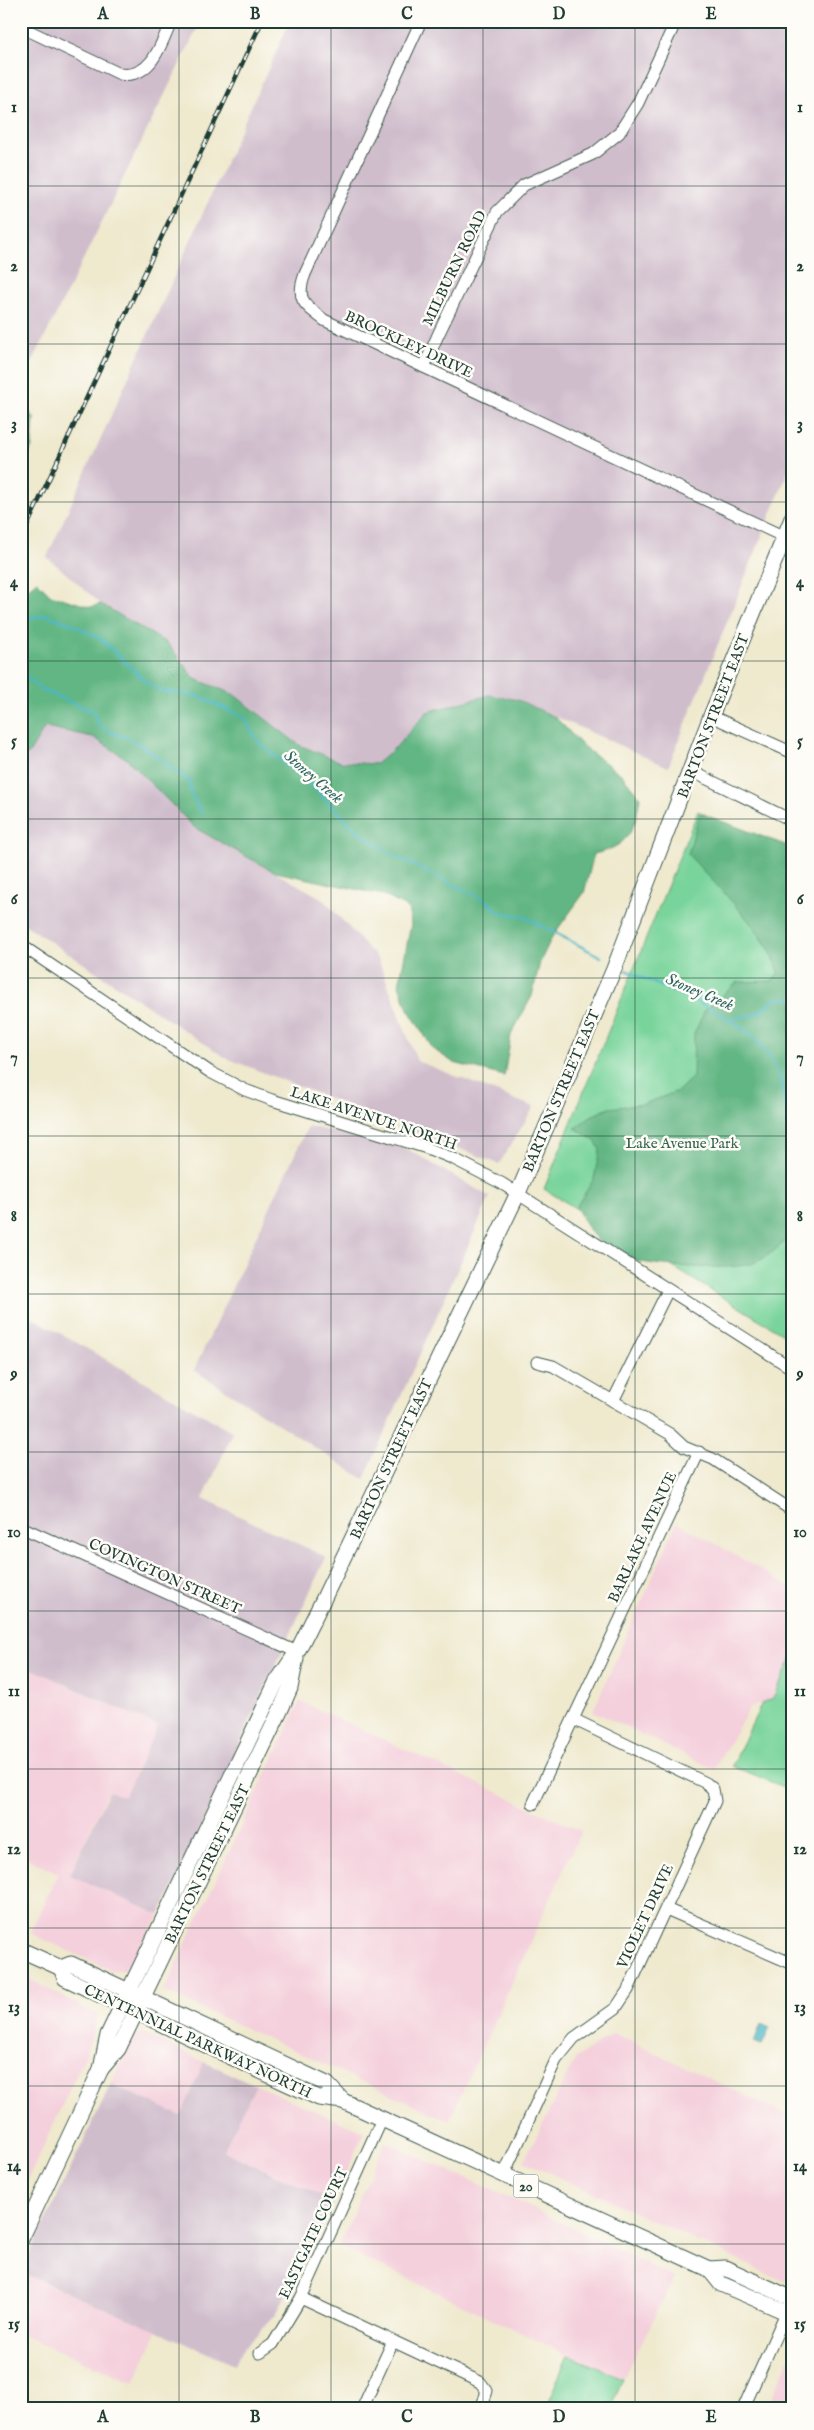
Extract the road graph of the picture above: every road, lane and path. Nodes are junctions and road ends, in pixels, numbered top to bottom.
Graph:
1 (171, 21) edge
2 (421, 21) edge
3 (676, 21) edge
4 (21, 27) edge
5 (424, 367) junction
6 (793, 516) edge
7 (788, 539) edge
8 (711, 716) junction
9 (793, 753) edge
10 (691, 771) junction
11 (793, 821) edge
12 (21, 945) edge
13 (518, 1193) junction
14 (668, 1290) junction
15 (537, 1362) dead end
16 (793, 1369) edge
17 (613, 1401) junction
18 (699, 1452) junction
19 (793, 1510) edge
20 (21, 1527) edge
21 (297, 1652) junction
22 (573, 1719) junction
23 (533, 1804) dead end
24 (182, 1879) junction
25 (196, 1886) junction
26 (666, 1909) junction
27 (21, 1950) edge
28 (793, 1964) edge
29 (61, 1968) junction
30 (129, 1991) junction
31 (143, 1998) junction
32 (122, 2005) junction
33 (136, 2012) junction
34 (101, 2069) junction
35 (343, 2101) junction
36 (382, 2119) junction
37 (503, 2176) junction
38 (21, 2239) edge
39 (301, 2298) junction
40 (791, 2304) edge
41 (393, 2341) junction
42 (260, 2353) dead end
43 (362, 2409) edge
44 (481, 2409) edge
45 (743, 2409) edge

1 - 4 street
2 - 5 street, BROCKLEY DRIVE
3 - 5 street, MILBURN ROAD
5 - 7 street, BROCKLEY DRIVE
6 - 7 main road, BARTON STREET EAST
7 - 8 main road, BARTON STREET EAST
8 - 9 street
8 - 10 main road, BARTON STREET EAST
10 - 11 street
10 - 13 main road, BARTON STREET EAST
12 - 13 street, LAKE AVENUE NORTH
13 - 14 street, LAKE AVENUE NORTH
13 - 21 main road, BARTON STREET EAST
14 - 16 street, LAKE AVENUE NORTH
14 - 17 street
15 - 17 street
17 - 18 street
18 - 19 street
18 - 22 street, BARLAKE AVENUE
20 - 21 street, COVINGTON STREET
21 - 24 main road, BARTON STREET EAST
21 - 25 main road, BARTON STREET EAST
22 - 23 street, BARLAKE AVENUE
22 - 26 street, VIOLET DRIVE
24 - 25 main road
24 - 30 main road, BARTON STREET EAST
25 - 31 main road, BARTON STREET EAST
26 - 28 street
26 - 37 street, VIOLET DRIVE
27 - 29 main road, CENTENNIAL PARKWAY NORTH / 20
29 - 30 main road, CENTENNIAL PARKWAY NORTH / 20
29 - 32 main road, CENTENNIAL PARKWAY NORTH / 20
30 - 31 main road, CENTENNIAL PARKWAY NORTH / 20
30 - 32 main road, BARTON STREET EAST
31 - 33 main road, BARTON STREET EAST
31 - 35 main road, CENTENNIAL PARKWAY NORTH / 20
32 - 33 main road, CENTENNIAL PARKWAY NORTH / 20
32 - 34 main road, BARTON STREET EAST
33 - 34 main road, BARTON STREET EAST
33 - 35 main road, CENTENNIAL PARKWAY NORTH / 20
34 - 38 main road, BARTON STREET EAST
35 - 36 main road, CENTENNIAL PARKWAY NORTH / 20
36 - 37 main road, CENTENNIAL PARKWAY NORTH / 20
36 - 39 street, EASTGATE COURT
37 - 40 main road, CENTENNIAL PARKWAY NORTH / 20
39 - 41 street
39 - 42 street, EASTGATE COURT
40 - 45 street
41 - 43 street
41 - 44 street

